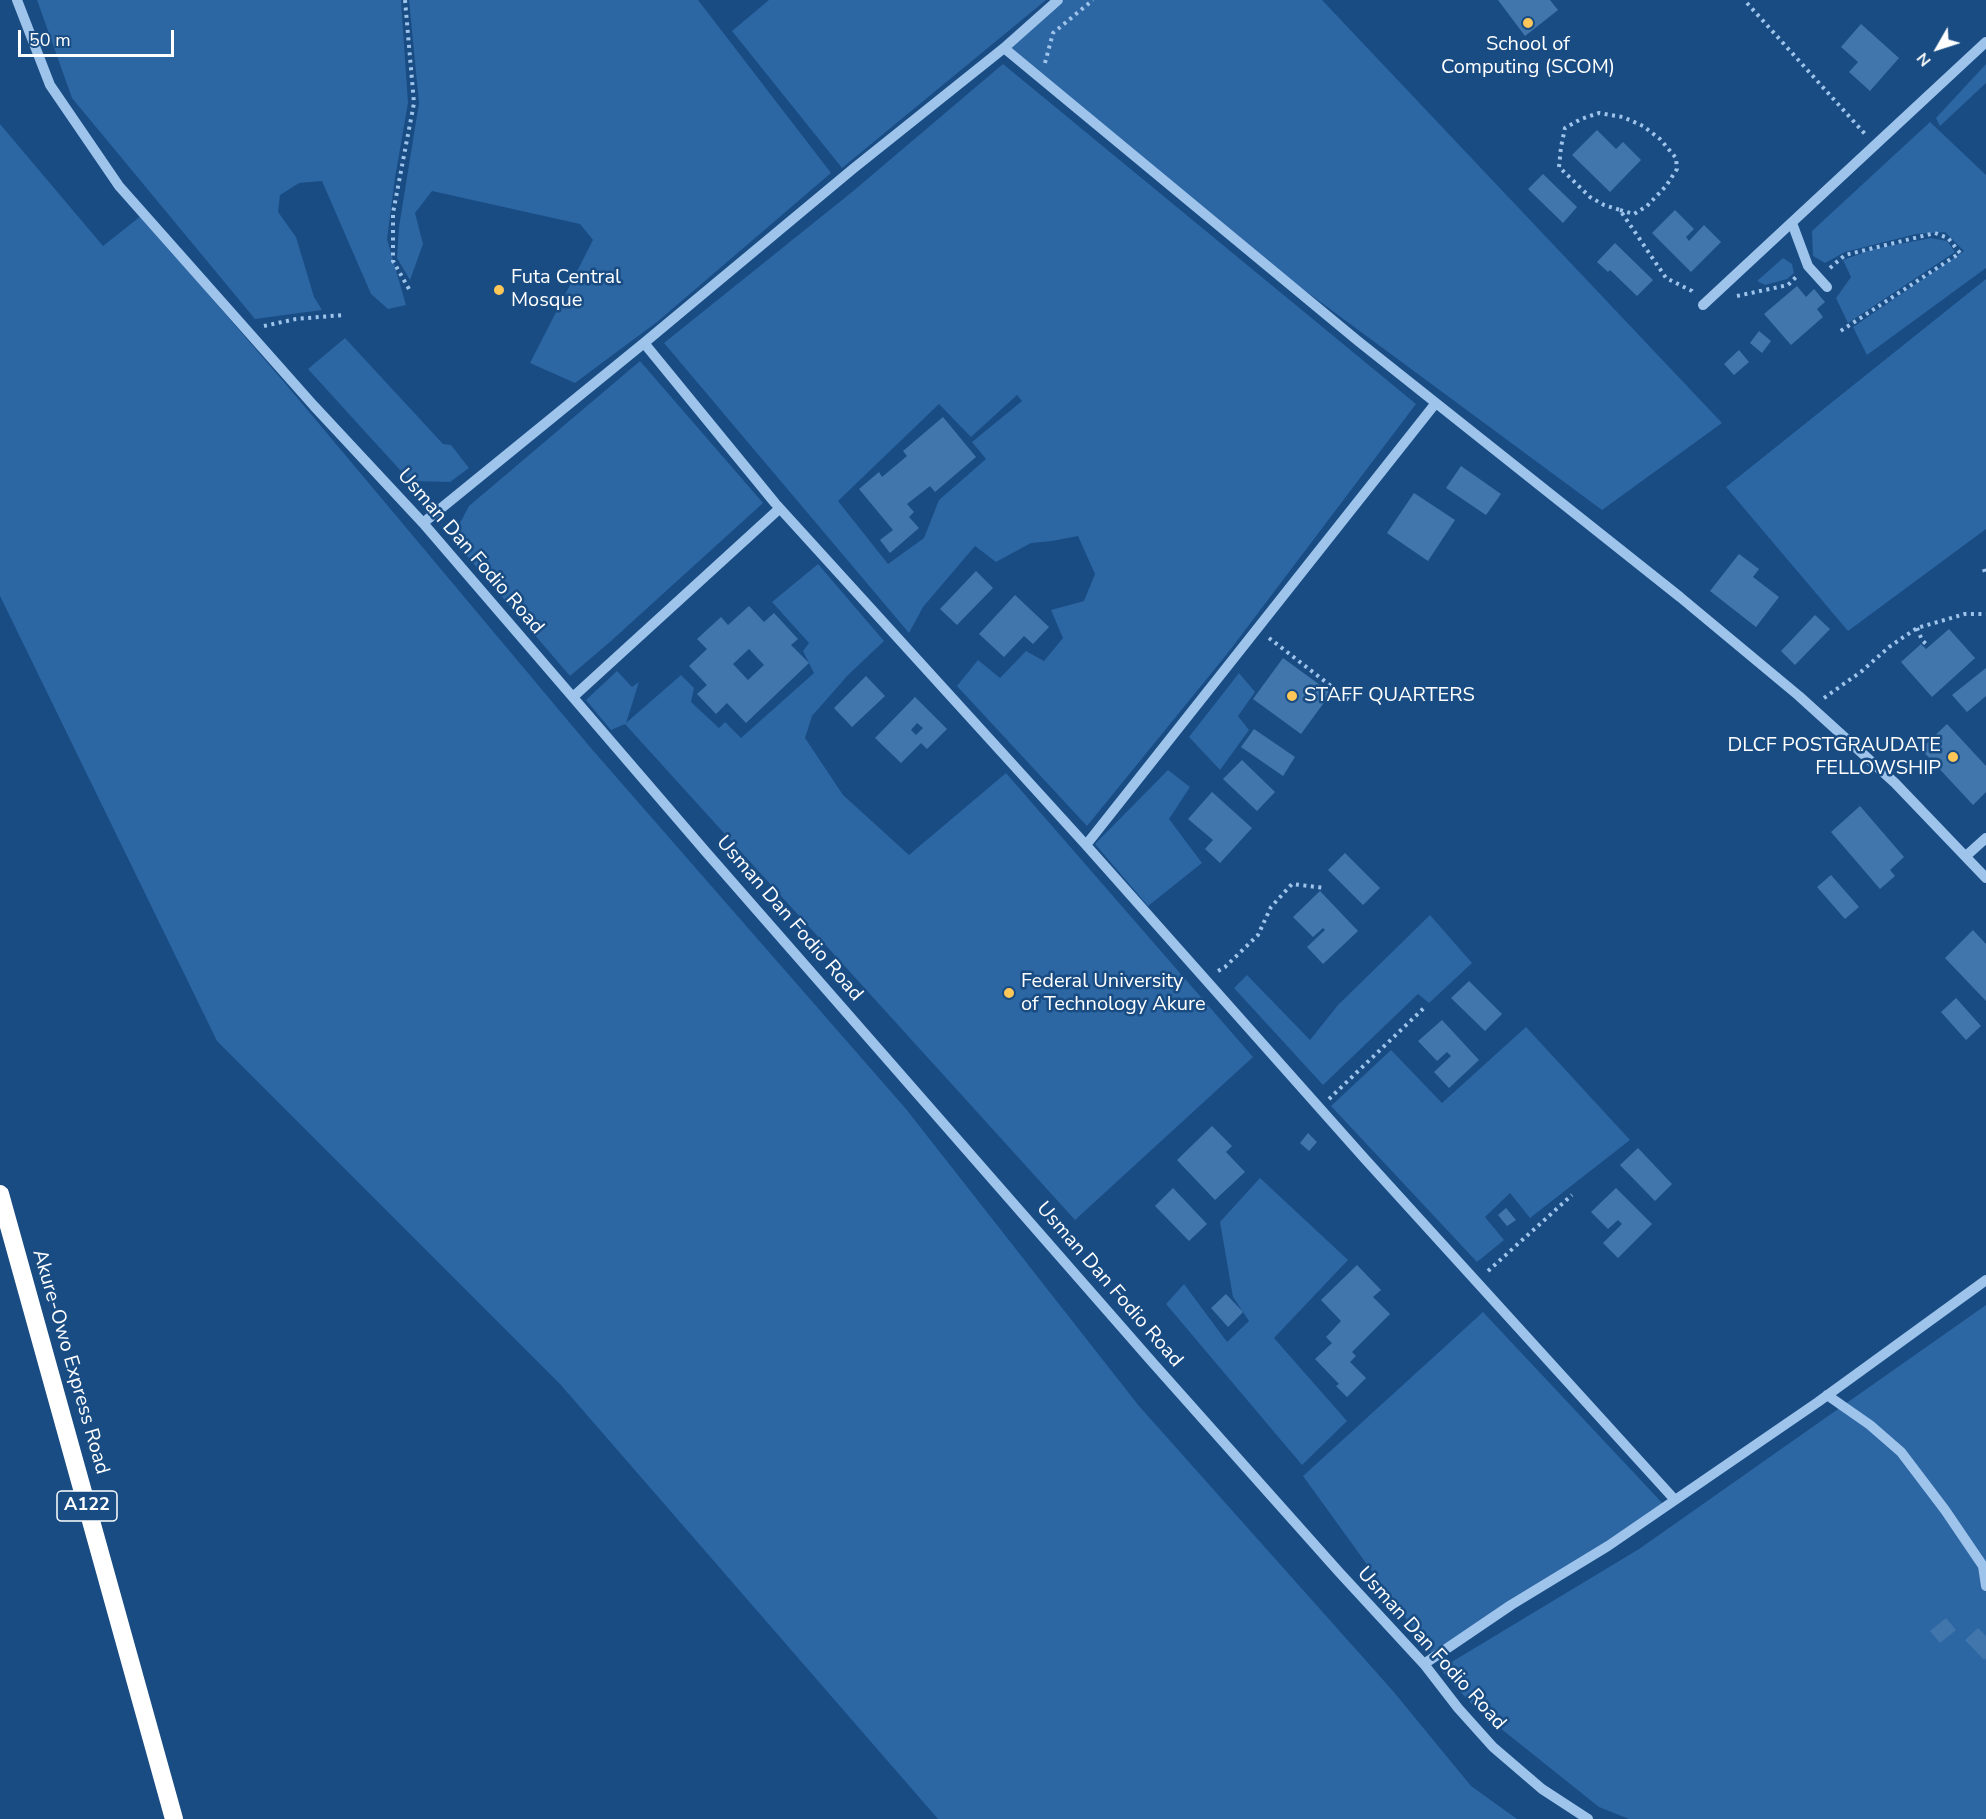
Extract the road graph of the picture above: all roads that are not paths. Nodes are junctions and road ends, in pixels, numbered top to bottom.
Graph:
1 (17, 0) edge
2 (1056, 1) edge
3 (1986, 42) edge
4 (1004, 48) junction
5 (1792, 223) junction
6 (1827, 287) dead end
7 (1703, 306) road end
8 (644, 343) junction
9 (1435, 404) junction
10 (779, 509) junction
11 (423, 523) junction
12 (573, 697) junction
13 (1986, 838) edge
14 (1086, 845) junction
15 (1966, 856) junction
16 (1986, 878) edge
17 (0, 1194) edge
18 (1986, 1280) edge
19 (1827, 1395) junction
20 (1675, 1500) junction
21 (1986, 1586) edge
22 (1424, 1664) junction
23 (174, 1819) edge
24 (1588, 1819) edge

1 - 11 street, Usman Dan Fodio Road
2 - 4 street
3 - 5 street
4 - 8 street
4 - 9 street
5 - 6 street
5 - 7 street
8 - 10 street
8 - 11 street
9 - 14 street
9 - 15 street
10 - 12 street
10 - 14 street
11 - 12 street, Usman Dan Fodio Road
12 - 22 street, Usman Dan Fodio Road
13 - 15 street
14 - 20 street
15 - 16 street
17 - 23 highway, Akure-Owo Express Road / A122
18 - 19 street
19 - 20 street
19 - 21 street
20 - 22 street
22 - 24 street, Usman Dan Fodio Road

